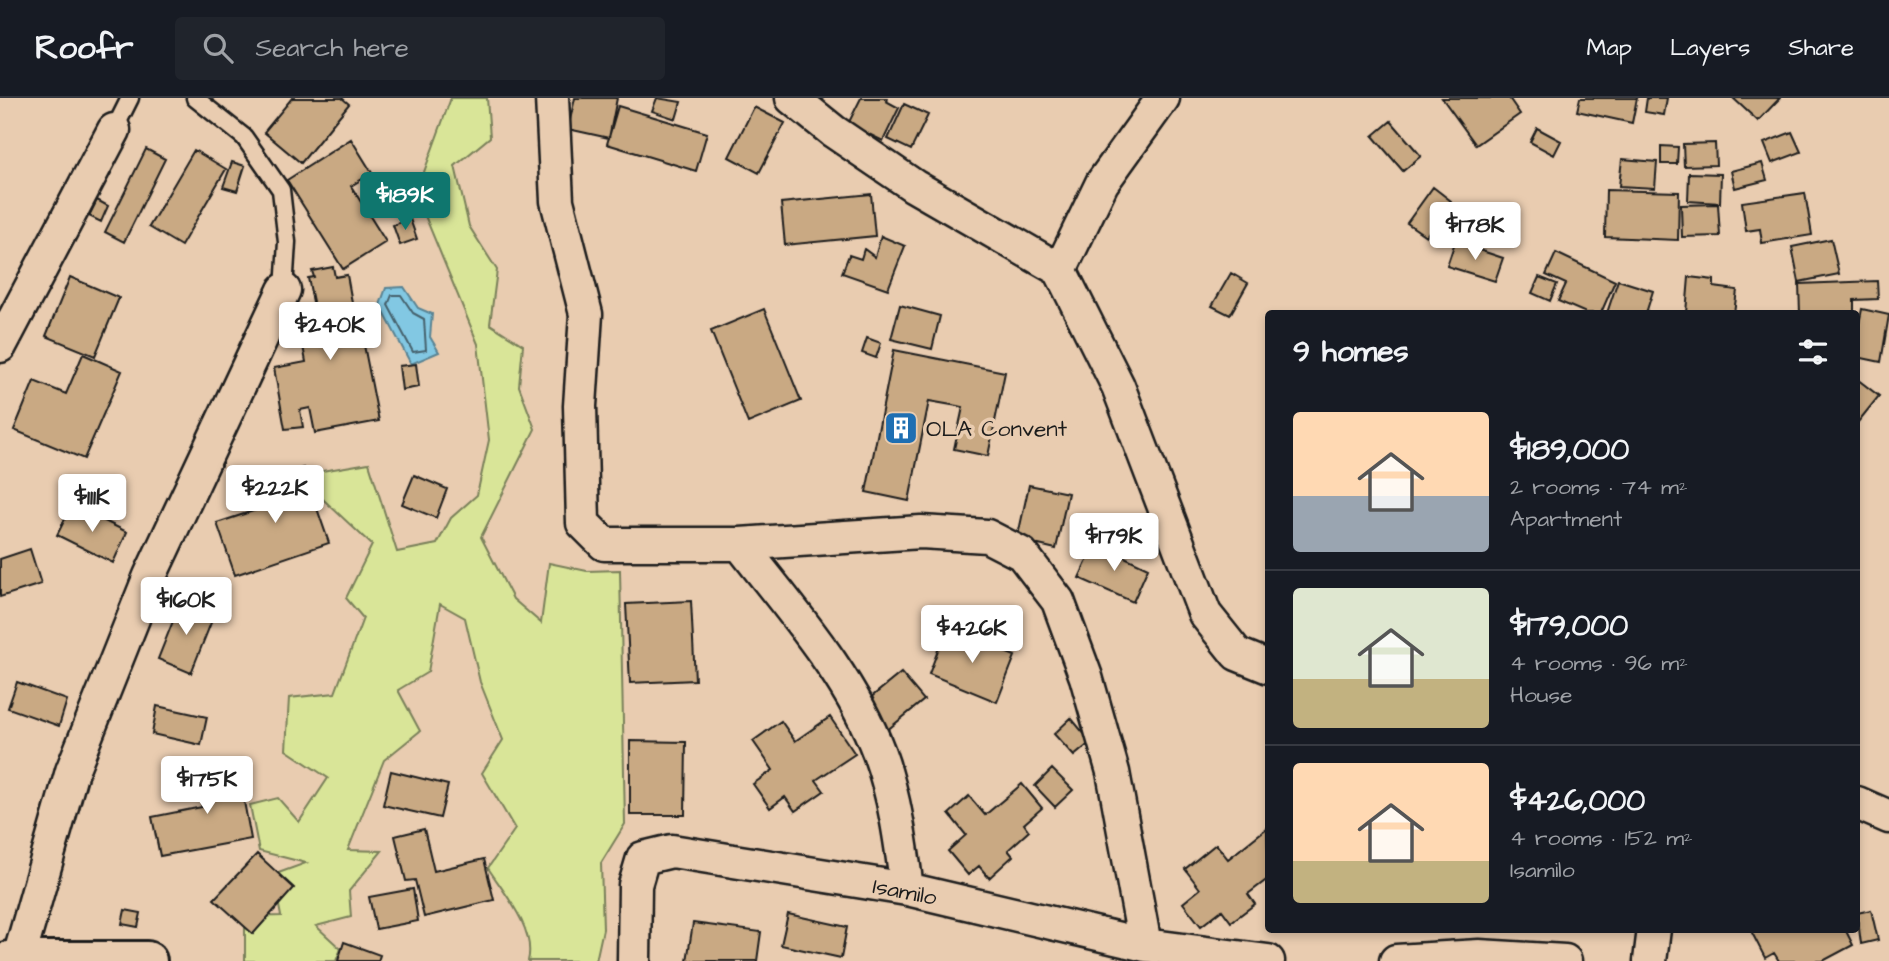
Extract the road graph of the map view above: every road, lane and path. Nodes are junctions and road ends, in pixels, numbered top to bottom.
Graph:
1 (130, 98) edge
2 (194, 98) edge
3 (552, 98) edge
4 (792, 98) edge
5 (1163, 98) edge
6 (114, 130) joint
7 (1060, 270) junction
8 (284, 290) joint
9 (0, 346) edge
10 (740, 544) junction
11 (1265, 665) edge
12 (1860, 804) edge
13 (1889, 817) edge
14 (907, 889) junction
15 (1654, 933) edge
16 (1145, 945) junction
17 (9, 961) edge
18 (18, 961) edge
19 (147, 961) edge
20 (634, 961) edge
21 (1268, 961) edge
22 (1396, 961) edge
23 (1565, 961) edge
24 (1650, 961) edge

1 - 6 lane
2 - 8 lane
3 - 10 street
4 - 7 street
5 - 7 street
6 - 9 street
7 - 11 street
8 - 18 street
10 - 14 street
10 - 16 street
12 - 13 street
14 - 16 street, Isamilo
14 - 20 street, Isamilo
15 - 24 street
16 - 21 street, Isamilo
17 - 18 main road
18 - 19 main road
22 - 23 street

